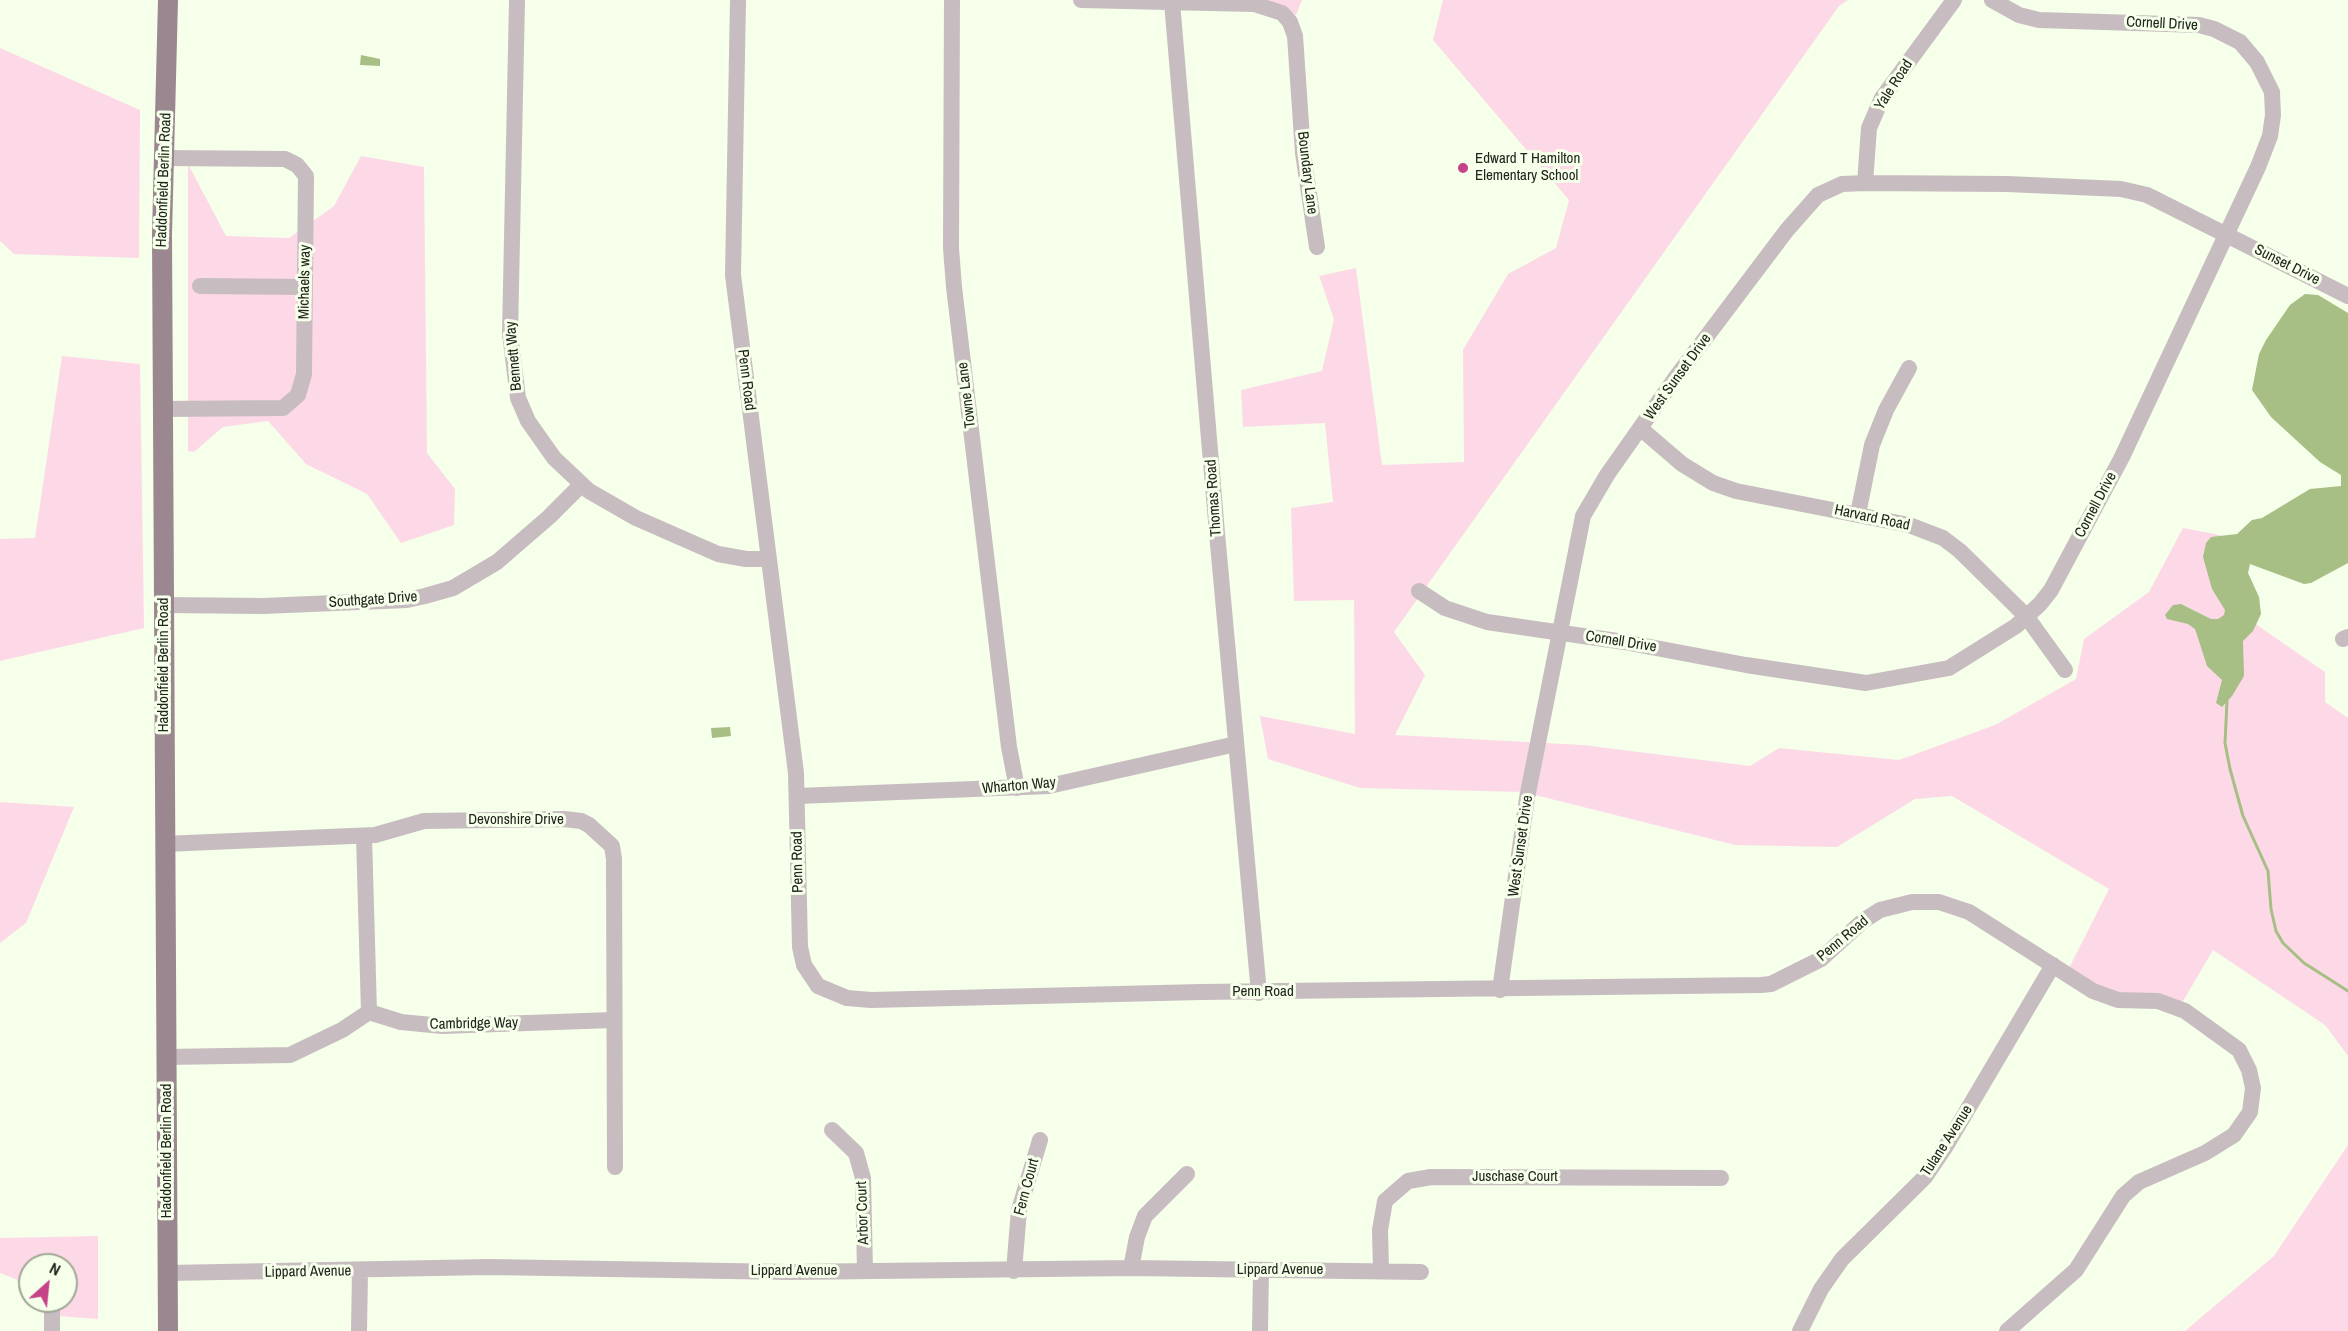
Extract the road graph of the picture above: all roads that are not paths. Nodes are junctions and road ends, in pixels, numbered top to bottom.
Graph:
1 (168, 0) edge
2 (517, 0) edge
3 (738, 0) edge
4 (952, 0) edge
5 (1081, 0) edge
6 (1954, 0) edge
7 (1992, 0) edge
8 (1172, 2) junction
9 (164, 158) junction
10 (1865, 183) junction
11 (2225, 234) junction
12 (1317, 247) dead end
13 (200, 286) dead end
14 (305, 287) junction
15 (2348, 296) edge
16 (1909, 368) dead end
17 (162, 409) junction
18 (1640, 428) junction
19 (581, 485) junction
20 (1858, 514) junction
21 (768, 559) junction
22 (1419, 591) dead end
23 (164, 605) junction
24 (2026, 616) junction
25 (1559, 632) junction
26 (2065, 670) dead end
27 (1236, 744) junction
28 (1017, 788) junction
29 (798, 796) junction
30 (364, 836) junction
31 (164, 844) junction
32 (2053, 965) junction
33 (1500, 990) junction
34 (1259, 993) junction
35 (369, 1012) junction
36 (613, 1020) junction
37 (167, 1057) junction
38 (832, 1130) dead end
39 (1040, 1140) dead end
40 (615, 1167) dead end
41 (1186, 1174) dead end
42 (1721, 1178) dead end
43 (1131, 1268) junction
44 (1261, 1270) junction
45 (1381, 1270) junction
46 (360, 1271) junction
47 (864, 1271) junction
48 (1014, 1271) junction
49 (1421, 1272) dead end
50 (168, 1273) junction
51 (52, 1313) edge
52 (52, 1331) edge
53 (168, 1331) edge
54 (359, 1331) edge
55 (1260, 1331) edge
56 (1800, 1331) edge
57 (2007, 1331) edge

1 - 9 main road, Haddonfield Berlin Road
2 - 19 street, Bennett Way
3 - 21 street, Penn Road
4 - 28 street, Towne Lane
5 - 8 street, Boundary Lane
6 - 10 street, Yale Road
7 - 11 street, Cornell Drive
8 - 12 street, Boundary Lane
8 - 27 street, Thomas Road
9 - 14 street, Michaels way
9 - 17 main road, Haddonfield Berlin Road
10 - 11 street, West Sunset Drive
10 - 18 street, West Sunset Drive
11 - 15 street, Sunset Drive
11 - 24 street, Cornell Drive
13 - 14 street
14 - 17 street, Michaels way
16 - 20 street
17 - 23 main road, Haddonfield Berlin Road
18 - 20 street, Harvard Road
18 - 25 street, West Sunset Drive
19 - 21 street, Bennett Way
19 - 23 street, Southgate Drive
20 - 24 street, Harvard Road
21 - 29 street, Penn Road
22 - 25 street, Cornell Drive
23 - 31 main road, Haddonfield Berlin Road
24 - 25 street, Cornell Drive
24 - 26 street, Harvard Road
25 - 33 street, West Sunset Drive
27 - 28 street, Wharton Way
27 - 34 street, Thomas Road
28 - 29 street, Wharton Way
29 - 34 street, Penn Road
30 - 31 street, Devonshire Drive
30 - 35 street
30 - 36 street, Devonshire Drive
31 - 37 main road, Haddonfield Berlin Road
32 - 33 street, Penn Road
32 - 56 street, Tulane Avenue
32 - 57 street, Penn Road
33 - 34 street, Penn Road
35 - 36 street, Cambridge Way
35 - 37 street
36 - 40 street, Devonshire Drive
37 - 50 main road, Haddonfield Berlin Road
38 - 47 street, Arbor Court
39 - 48 street, Fern Court
41 - 43 street
42 - 45 street, Juschase Court
43 - 44 street, Lippard Avenue
43 - 48 street, Lippard Avenue
44 - 45 street, Lippard Avenue
44 - 55 street
45 - 49 street, Lippard Avenue
46 - 47 street, Lippard Avenue
46 - 50 street, Lippard Avenue
46 - 54 street
47 - 48 street, Lippard Avenue
50 - 53 main road, Haddonfield Berlin Road
51 - 52 street

